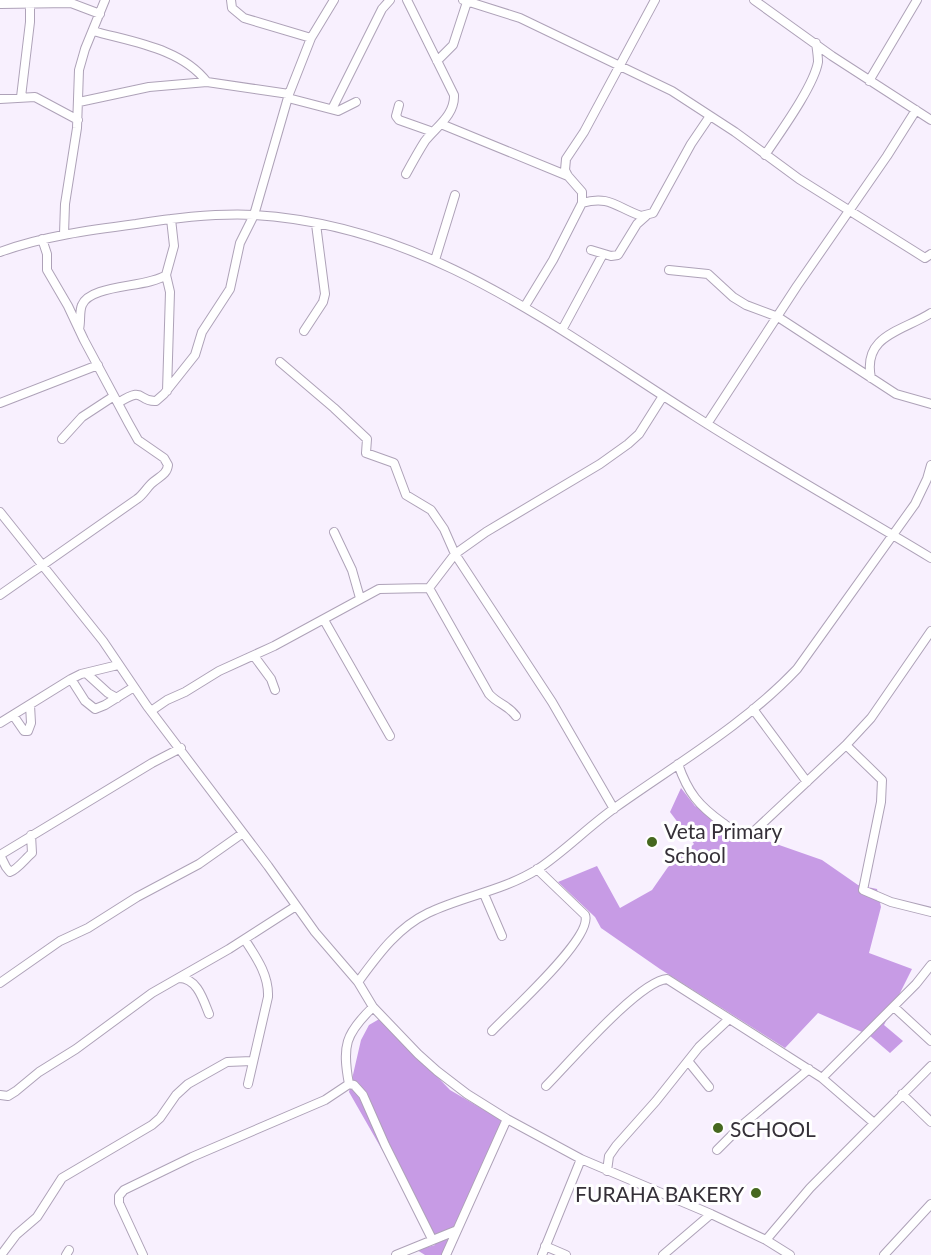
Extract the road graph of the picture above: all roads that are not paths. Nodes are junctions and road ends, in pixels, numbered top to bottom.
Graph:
1 (105, 0) edge
2 (231, 0) edge
3 (334, 0) edge
4 (390, 0) edge
5 (407, 0) edge
6 (655, 0) edge
7 (754, 0) edge
8 (917, 0) edge
9 (465, 1) edge
10 (65, 2) edge
11 (0, 4) edge
12 (30, 4) junction
13 (100, 14) junction
14 (93, 31) junction
15 (311, 38) junction
16 (816, 44) junction
17 (832, 56) junction
18 (437, 61) junction
19 (618, 66) junction
20 (817, 66) junction
21 (869, 81) junction
22 (207, 82) junction
23 (288, 96) junction
24 (21, 97) junction
25 (0, 99) edge
26 (79, 102) junction
27 (356, 102) dead end
28 (399, 105) dead end
29 (332, 109) junction
30 (916, 110) junction
31 (710, 116) junction
32 (78, 120) junction
33 (931, 120) edge
34 (441, 124) junction
35 (433, 132) junction
36 (765, 155) junction
37 (406, 174) dead end
38 (568, 176) junction
39 (454, 195) dead end
40 (582, 203) junction
41 (848, 210) junction
42 (254, 215) junction
43 (646, 216) junction
44 (171, 219) junction
45 (316, 224) junction
46 (64, 234) junction
47 (42, 239) junction
48 (591, 250) dead end
49 (0, 252) edge
50 (603, 254) junction
51 (931, 254) edge
52 (435, 260) junction
53 (669, 270) dead end
54 (166, 275) junction
55 (525, 306) junction
56 (931, 313) edge
57 (778, 317) junction
58 (79, 330) junction
59 (562, 330) junction
60 (304, 331) dead end
61 (280, 362) dead end
62 (98, 365) junction
63 (871, 378) junction
64 (167, 391) junction
65 (114, 396) junction
66 (663, 396) junction
67 (0, 403) edge
68 (118, 404) junction
69 (931, 404) edge
70 (706, 424) junction
71 (62, 439) dead end
72 (931, 465) edge
73 (0, 512) edge
74 (334, 532) dead end
75 (892, 534) junction
76 (455, 554) junction
77 (931, 558) edge
78 (43, 566) junction
79 (429, 588) junction
80 (0, 595) edge
81 (360, 598) junction
82 (324, 620) junction
83 (931, 631) edge
84 (254, 656) junction
85 (118, 665) junction
86 (86, 674) junction
87 (70, 679) junction
88 (134, 687) junction
89 (275, 690) dead end
90 (117, 698) junction
91 (30, 705) junction
92 (753, 709) junction
93 (151, 711) junction
94 (13, 716) junction
95 (516, 716) dead end
96 (0, 723) edge
97 (390, 736) dead end
98 (846, 746) junction
99 (181, 748) junction
100 (678, 764) junction
101 (807, 783) junction
102 (614, 809) junction
103 (243, 833) junction
104 (31, 835) junction
105 (0, 855) edge
106 (537, 869) junction
107 (484, 894) junction
108 (296, 906) junction
109 (931, 912) edge
110 (501, 936) dead end
111 (244, 940) junction
112 (931, 965) edge
113 (196, 968) junction
114 (179, 978) junction
115 (358, 982) junction
116 (0, 983) edge
117 (196, 985) junction
118 (373, 1007) junction
119 (894, 1007) junction
120 (209, 1014) dead end
121 (729, 1019) junction
122 (492, 1031) dead end
123 (931, 1041) edge
124 (252, 1061) junction
125 (688, 1061) junction
126 (931, 1066) edge
127 (809, 1069) junction
128 (822, 1078) junction
129 (249, 1084) dead end
130 (349, 1084) junction
131 (546, 1086) dead end
132 (709, 1087) dead end
133 (902, 1094) junction
134 (0, 1095) edge
135 (507, 1119) junction
136 (931, 1122) edge
137 (874, 1123) junction
138 (717, 1150) dead end
139 (581, 1159) junction
140 (607, 1171) junction
141 (931, 1204) edge
142 (711, 1214) junction
143 (455, 1231) junction
144 (432, 1239) junction
145 (766, 1240) junction
146 (545, 1246) junction
147 (789, 1254) edge
148 (1, 1255) edge
149 (143, 1255) edge
150 (396, 1255) edge
151 (446, 1255) edge
152 (542, 1255) edge
153 (566, 1255) edge
154 (663, 1255) edge
155 (884, 1255) edge

1 - 13 street
2 - 15 street
3 - 15 street
4 - 29 street
5 - 18 street
6 - 19 street
7 - 16 street
8 - 21 street
9 - 18 street
9 - 19 street
10 - 12 street
10 - 13 street
11 - 12 street
12 - 24 street
13 - 14 street
14 - 22 street
14 - 26 street
15 - 23 street
16 - 17 street
16 - 20 street
17 - 20 street
17 - 21 street
18 - 34 street
19 - 31 street
19 - 38 street
20 - 36 street
21 - 30 street
22 - 23 street
22 - 26 street
23 - 29 street
23 - 42 street
24 - 25 street
24 - 32 street
26 - 32 street
27 - 29 street
28 - 35 street
30 - 33 street
30 - 41 street
31 - 36 street
31 - 43 street
32 - 46 street
34 - 35 street
34 - 38 street
35 - 37 street
36 - 41 street
38 - 40 street
39 - 52 street
40 - 43 street
40 - 55 street
41 - 51 street
41 - 57 street
42 - 44 street
42 - 45 street
42 - 64 street
43 - 50 street
44 - 46 street
44 - 54 street
45 - 52 street
45 - 60 street
46 - 47 street
47 - 49 street
47 - 58 street
48 - 50 street
50 - 59 street
52 - 55 street
53 - 57 street
54 - 58 street
54 - 64 street
55 - 59 street
56 - 63 street
57 - 63 street
57 - 70 street
58 - 62 street
59 - 66 street
61 - 76 street
62 - 65 street
62 - 67 street
63 - 69 street
64 - 68 street
65 - 68 street
65 - 71 street
66 - 70 street
66 - 76 street
68 - 78 street
70 - 75 street
72 - 75 street
73 - 78 street
74 - 81 street
75 - 77 street
75 - 92 street
76 - 79 street
76 - 102 street
78 - 80 street
78 - 85 street
79 - 81 street
79 - 95 street
81 - 82 street
82 - 84 street
82 - 97 street
83 - 98 street
84 - 89 street
84 - 93 street
85 - 86 street
85 - 88 street
86 - 87 street
86 - 90 street
87 - 90 street
87 - 91 street
88 - 90 street
88 - 93 street
91 - 94 street
91 - 94 street
92 - 100 street
92 - 101 street
93 - 99 street
94 - 96 street
98 - 101 street
98 - 109 street
99 - 103 street
99 - 104 street
100 - 101 street
100 - 102 street
102 - 106 street
103 - 108 street
103 - 116 street
104 - 105 street
104 - 105 street
106 - 107 street
106 - 122 street
107 - 110 street
107 - 115 street
108 - 111 street
108 - 115 street
111 - 113 street
111 - 124 street
112 - 119 street
113 - 114 street
113 - 117 street
114 - 117 street
114 - 134 street
115 - 118 street
117 - 120 street
118 - 130 street
118 - 135 street
119 - 123 street
119 - 128 street
121 - 125 street
121 - 127 street
121 - 131 street
124 - 129 street
124 - 148 street
125 - 132 street
125 - 140 street
126 - 133 street
127 - 128 street
127 - 138 street
128 - 137 street
130 - 144 street
130 - 149 street
133 - 136 street
133 - 137 street
135 - 139 street
135 - 143 street
137 - 145 street
139 - 140 street
139 - 146 street
140 - 142 street
141 - 155 street
142 - 145 street
142 - 154 street
143 - 144 street
143 - 151 street
144 - 150 street
145 - 147 street
146 - 152 street
146 - 153 street

